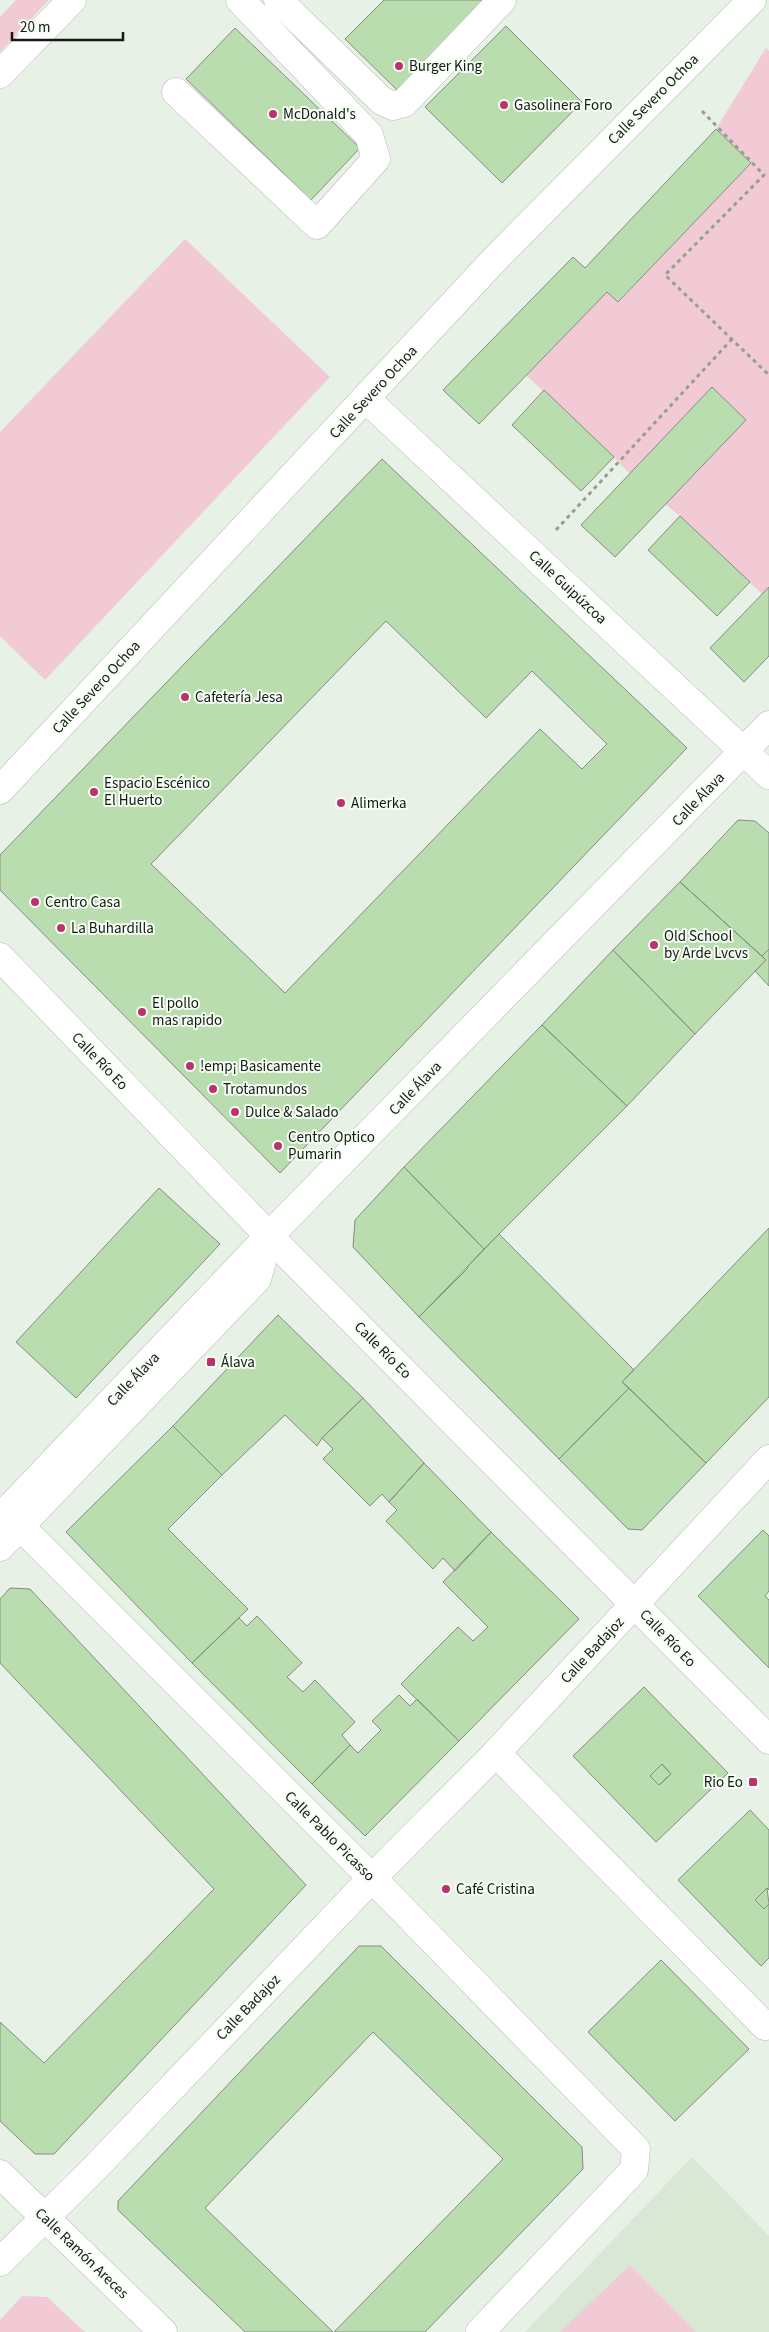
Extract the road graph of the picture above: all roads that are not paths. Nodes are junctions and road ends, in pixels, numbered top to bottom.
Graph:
1 (72, 0) edge
2 (240, 0) edge
3 (278, 0) edge
4 (502, 0) edge
5 (752, 0) edge
6 (0, 74) edge
7 (176, 92) dead end
8 (366, 399) junction
9 (769, 725) edge
10 (744, 751) junction
11 (769, 775) edge
12 (0, 790) edge
13 (0, 957) edge
14 (269, 1236) junction
15 (769, 1459) edge
16 (9, 1519) edge
17 (0, 1547) edge
18 (635, 1604) junction
19 (769, 1740) edge
20 (496, 1753) junction
21 (372, 1878) junction
22 (765, 2026) dead end
23 (0, 2174) edge
24 (46, 2218) junction
25 (0, 2262) edge
26 (163, 2332) edge
27 (480, 2332) edge

1 - 6 street
2 - 7 street
3 - 4 street
5 - 8 street, Calle Severo Ochoa
8 - 10 street, Calle Guipúzcoa
8 - 12 street, Calle Severo Ochoa
9 - 10 street, Calle Álava
10 - 11 street, Calle Guipúzcoa
10 - 14 street, Calle Álava
13 - 14 street, Calle Río Eo
14 - 16 street
14 - 18 street, Calle Río Eo
15 - 18 street, Calle Badajoz
16 - 17 street
16 - 21 street, Calle Pablo Picasso
18 - 19 street, Calle Río Eo
18 - 20 street, Calle Badajoz
20 - 21 street, Calle Badajoz
20 - 22 street
21 - 24 street, Calle Badajoz
21 - 27 street, Calle Pablo Picasso
23 - 24 street, Calle Ramón Areces
24 - 25 street, Calle Badajoz
24 - 26 street, Calle Ramón Areces

